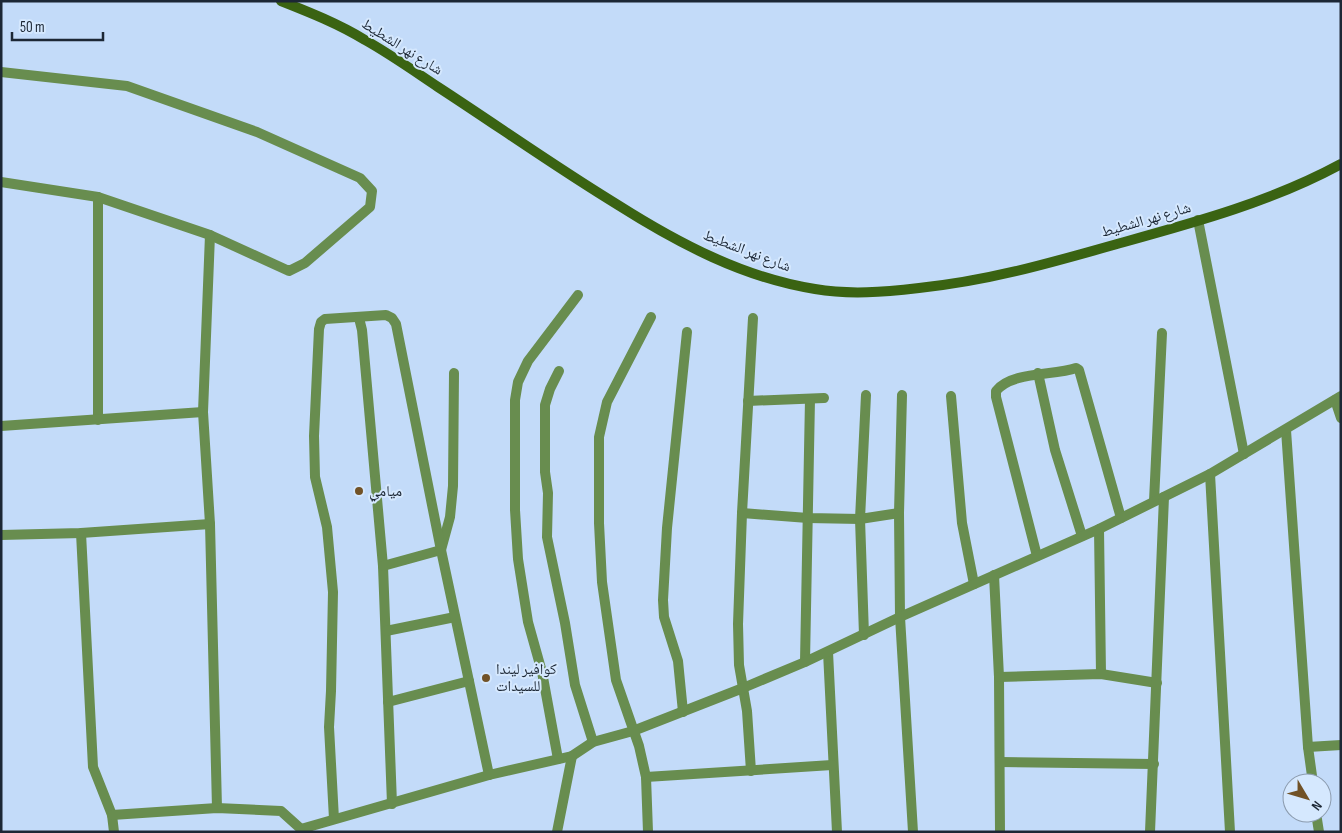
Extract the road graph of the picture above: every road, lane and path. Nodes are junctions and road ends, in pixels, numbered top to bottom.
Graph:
1 (281, 1) edge
2 (1, 72) edge
3 (1341, 164) edge
4 (1, 182) edge
5 (98, 197) junction
6 (1198, 220) junction
7 (210, 235) junction
8 (578, 295) dead end
9 (651, 317) dead end
10 (359, 318) junction
11 (753, 318) dead end
12 (686, 332) dead end
13 (1162, 333) dead end
14 (559, 371) dead end
15 (454, 373) dead end
16 (1038, 373) junction
17 (866, 395) dead end
18 (902, 395) dead end
19 (952, 396) dead end
20 (810, 398) junction
21 (824, 398) dead end
22 (1338, 398) edge
23 (748, 401) junction
24 (203, 412) junction
25 (1341, 418) edge
26 (98, 420) junction
27 (1, 426) edge
28 (1286, 430) junction
29 (1244, 454) junction
30 (1210, 474) junction
31 (1159, 499) junction
32 (899, 512) junction
33 (742, 513) junction
34 (808, 518) junction
35 (1121, 518) junction
36 (860, 519) junction
37 (210, 524) junction
38 (1099, 529) junction
39 (81, 533) junction
40 (1, 535) edge
41 (1082, 536) junction
42 (441, 550) junction
43 (1037, 556) junction
44 (383, 566) junction
45 (994, 575) junction
46 (974, 584) junction
47 (455, 617) junction
48 (900, 617) junction
49 (386, 631) junction
50 (864, 635) junction
51 (828, 652) junction
52 (805, 662) junction
53 (1101, 674) junction
54 (999, 677) junction
55 (469, 682) junction
56 (1157, 683) junction
57 (743, 688) junction
58 (388, 702) junction
59 (683, 712) junction
60 (634, 731) junction
61 (593, 742) junction
62 (1341, 745) edge
63 (1308, 747) junction
64 (572, 756) junction
65 (558, 759) junction
66 (1000, 762) junction
67 (1154, 764) junction
68 (832, 765) junction
69 (751, 771) junction
70 (1312, 773) edge
71 (489, 775) junction
72 (646, 776) junction
73 (392, 804) junction
74 (216, 808) junction
75 (112, 816) junction
76 (334, 819) junction
77 (300, 830) edge
78 (114, 832) edge
79 (557, 832) edge
80 (648, 832) edge
81 (836, 832) edge
82 (913, 832) edge
83 (1000, 832) edge
84 (1150, 832) edge
85 (1230, 832) edge

1 - 6 main road, شارع نهر الشطيط
2 - 7 street
3 - 6 main road, شارع نهر الشطيط
4 - 5 street
5 - 7 street
5 - 26 street
6 - 29 street
7 - 24 street
8 - 65 street
9 - 60 street
10 - 42 street
10 - 44 street
10 - 76 street
11 - 23 street
12 - 59 street
13 - 31 street
14 - 61 street
15 - 42 street
16 - 35 street
16 - 41 street
16 - 43 street
17 - 36 street
18 - 32 street
19 - 46 street
20 - 21 street
20 - 23 street
20 - 34 street
22 - 25 street
22 - 28 street
23 - 33 street
24 - 26 street
24 - 37 street
26 - 27 street
28 - 29 street
28 - 63 street
29 - 30 street
30 - 31 street
30 - 85 street
31 - 35 street
31 - 56 street
32 - 36 street
32 - 48 street
33 - 34 street
33 - 57 street
34 - 36 street
34 - 52 street
35 - 38 street
36 - 50 street
37 - 39 street
37 - 74 street
38 - 41 street
38 - 53 street
39 - 40 street
39 - 75 street
41 - 43 street
42 - 44 street
42 - 47 street
43 - 45 street
44 - 49 street
45 - 46 street
45 - 54 street
46 - 48 street
47 - 49 street
47 - 55 street
48 - 50 street
48 - 82 street
49 - 58 street
50 - 51 street
51 - 52 street
51 - 68 street
52 - 57 street
53 - 54 street
53 - 56 street
54 - 66 street
55 - 58 street
55 - 71 street
56 - 67 street
57 - 59 street
57 - 69 street
58 - 73 street
59 - 60 street
60 - 61 street
60 - 72 street
61 - 64 street
62 - 63 street
63 - 70 street
64 - 65 street
64 - 79 street
65 - 71 street
66 - 67 street
66 - 83 street
67 - 84 street
68 - 69 street
68 - 81 street
69 - 72 street
71 - 73 street
72 - 80 street
73 - 76 street
74 - 75 street
74 - 77 street
75 - 78 street
76 - 77 street

